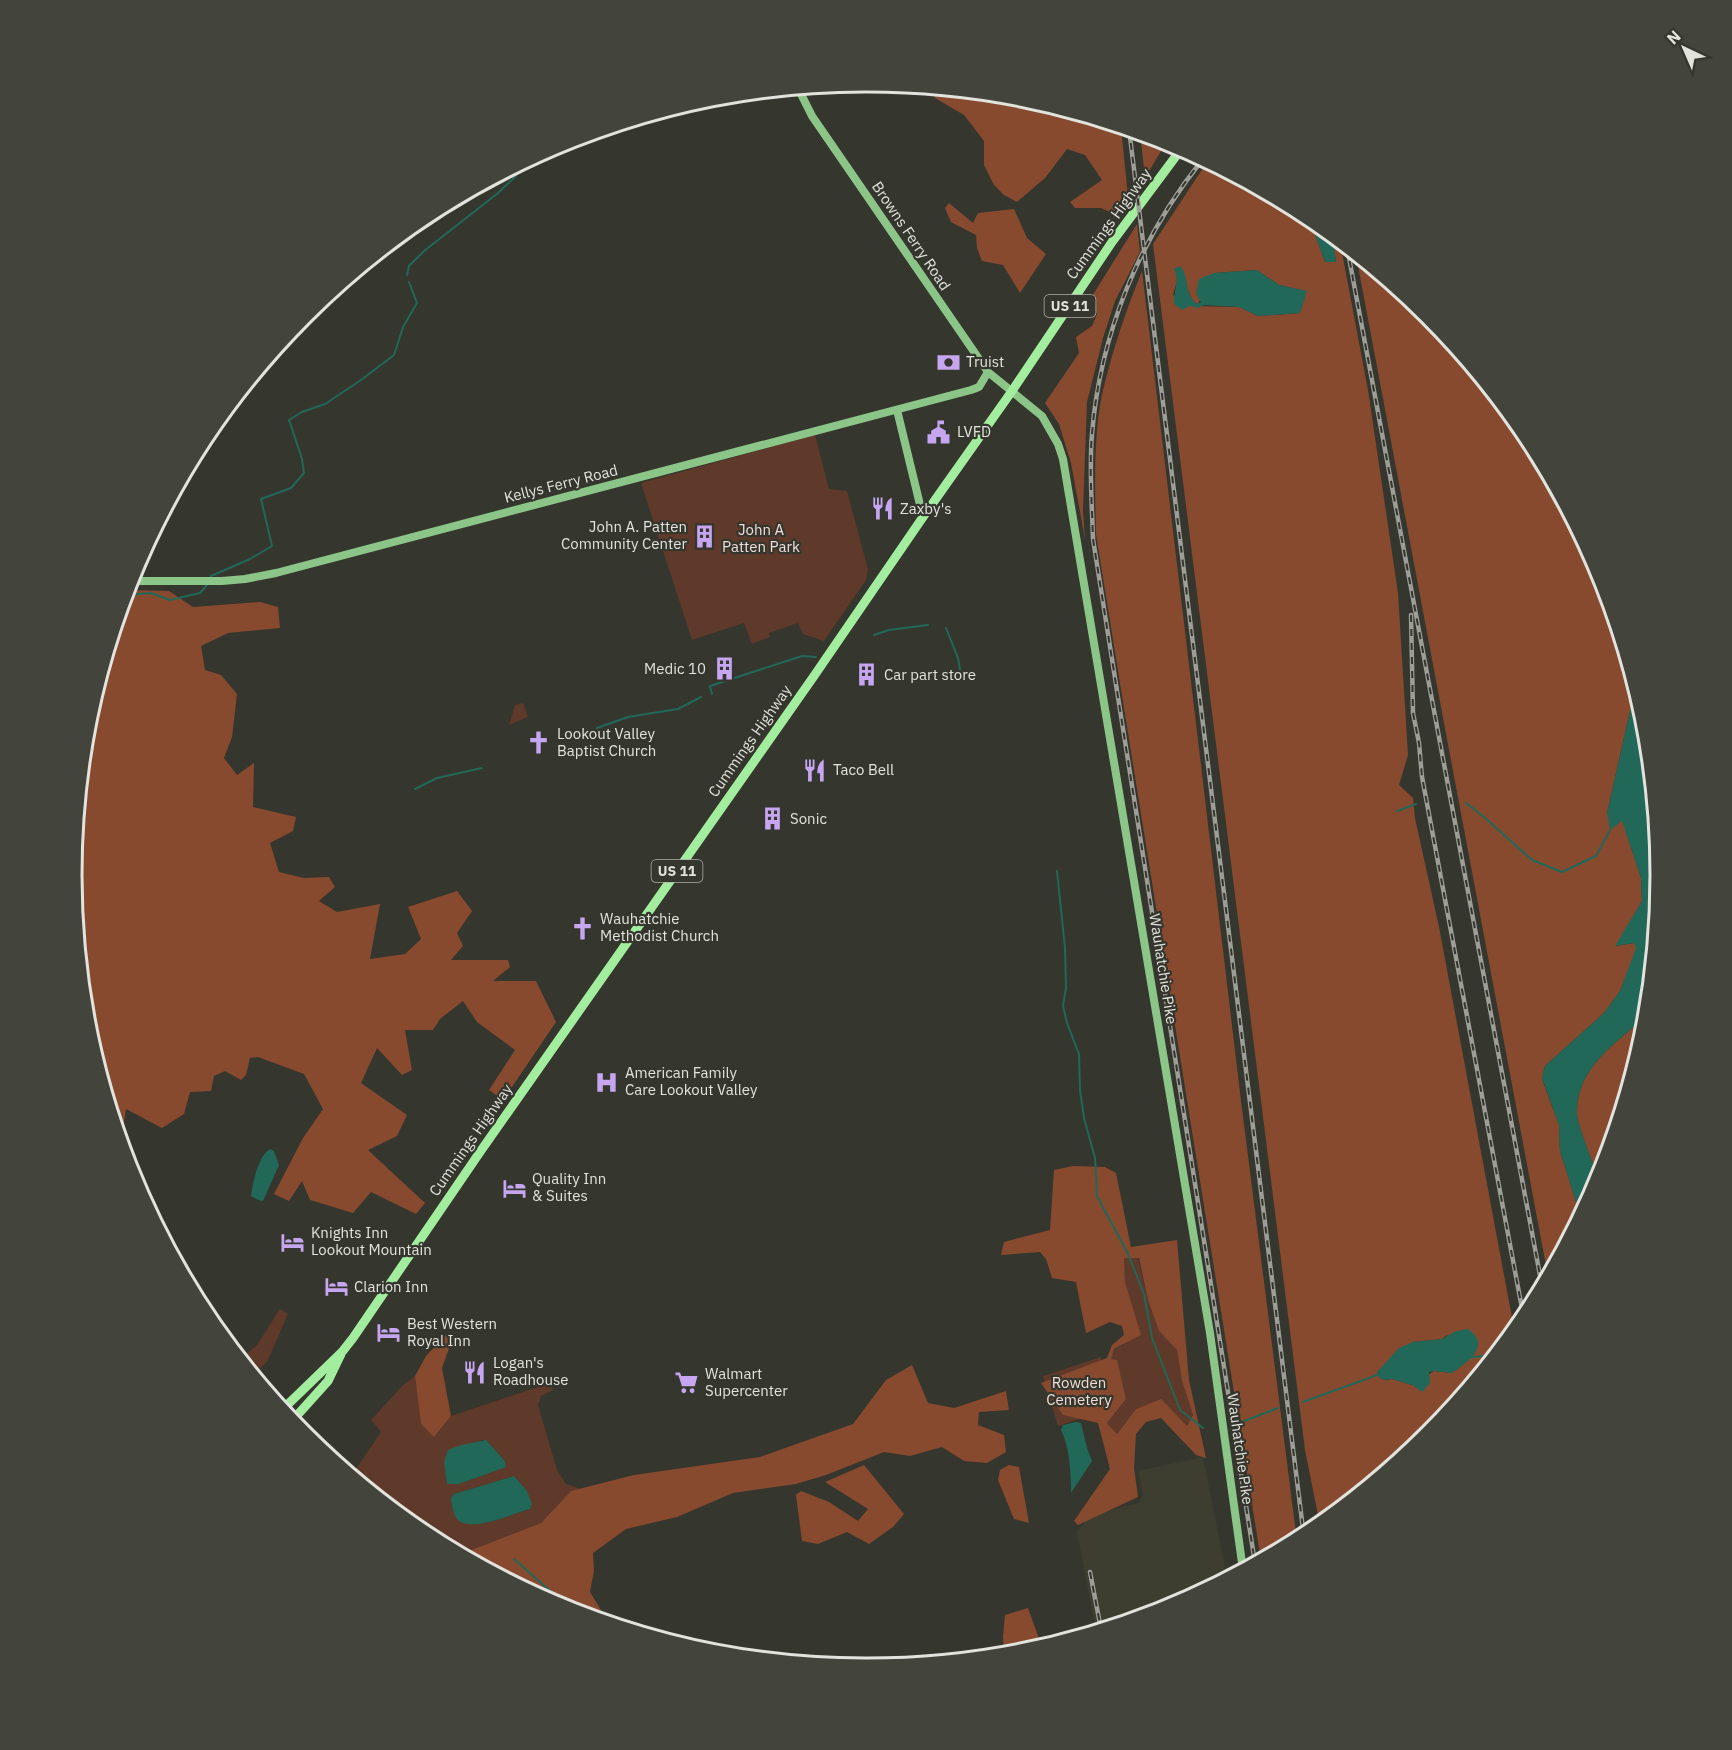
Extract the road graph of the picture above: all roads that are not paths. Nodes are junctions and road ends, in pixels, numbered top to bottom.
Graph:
1 (801, 94) edge
2 (1176, 156) edge
3 (987, 372) junction
4 (1012, 391) junction
5 (897, 410) junction
6 (922, 517) junction
7 (140, 580) edge
8 (342, 1352) junction
9 (288, 1404) edge
10 (298, 1414) edge
11 (1242, 1563) edge

1 - 3 street, Browns Ferry Road
2 - 4 main road, Cummings Highway / US 11
3 - 4 street, Browns Ferry Road
3 - 5 street, Kellys Ferry Road
4 - 6 main road, Cummings Highway / US 11
4 - 11 street, Wauhatchie Pike
5 - 6 street
5 - 7 street, Kellys Ferry Road
6 - 8 main road, Cummings Highway / US 11
8 - 9 main road, Cummings Highway
8 - 10 main road, Cummings Highway

